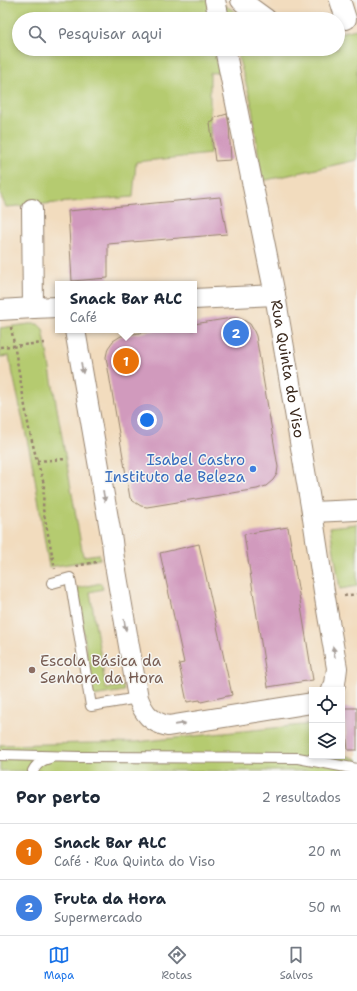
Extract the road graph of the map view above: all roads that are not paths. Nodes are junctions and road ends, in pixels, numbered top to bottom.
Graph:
1 (215, 0) edge
2 (241, 0) edge
3 (340, 0) edge
4 (218, 12) edge
5 (256, 12) edge
6 (344, 12) edge
7 (226, 56) edge
8 (32, 209) dead end
9 (275, 295) junction
10 (197, 299) edge
11 (55, 307) edge
12 (33, 308) junction
13 (5, 318) edge
14 (76, 333) edge
15 (357, 510) edge
16 (312, 512) junction
17 (52, 583) dead end
18 (334, 687) edge
19 (138, 698) junction
20 (309, 703) edge
21 (0, 755) edge
22 (56, 756) junction
23 (357, 770) edge
24 (33, 771) edge

1 - 4 street
2 - 5 street
3 - 6 street
7 - 9 street, Rua Quinta do Viso
8 - 12 street
9 - 10 street
9 - 16 street, Rua Quinta do Viso
11 - 12 street
12 - 13 street
14 -> 19 street
15 - 16 street
18 -> 16 street, Rua Quinta do Viso
17 - 19 lane
19 -> 20 street
21 - 22 lane
22 - 23 lane
22 - 24 lane

